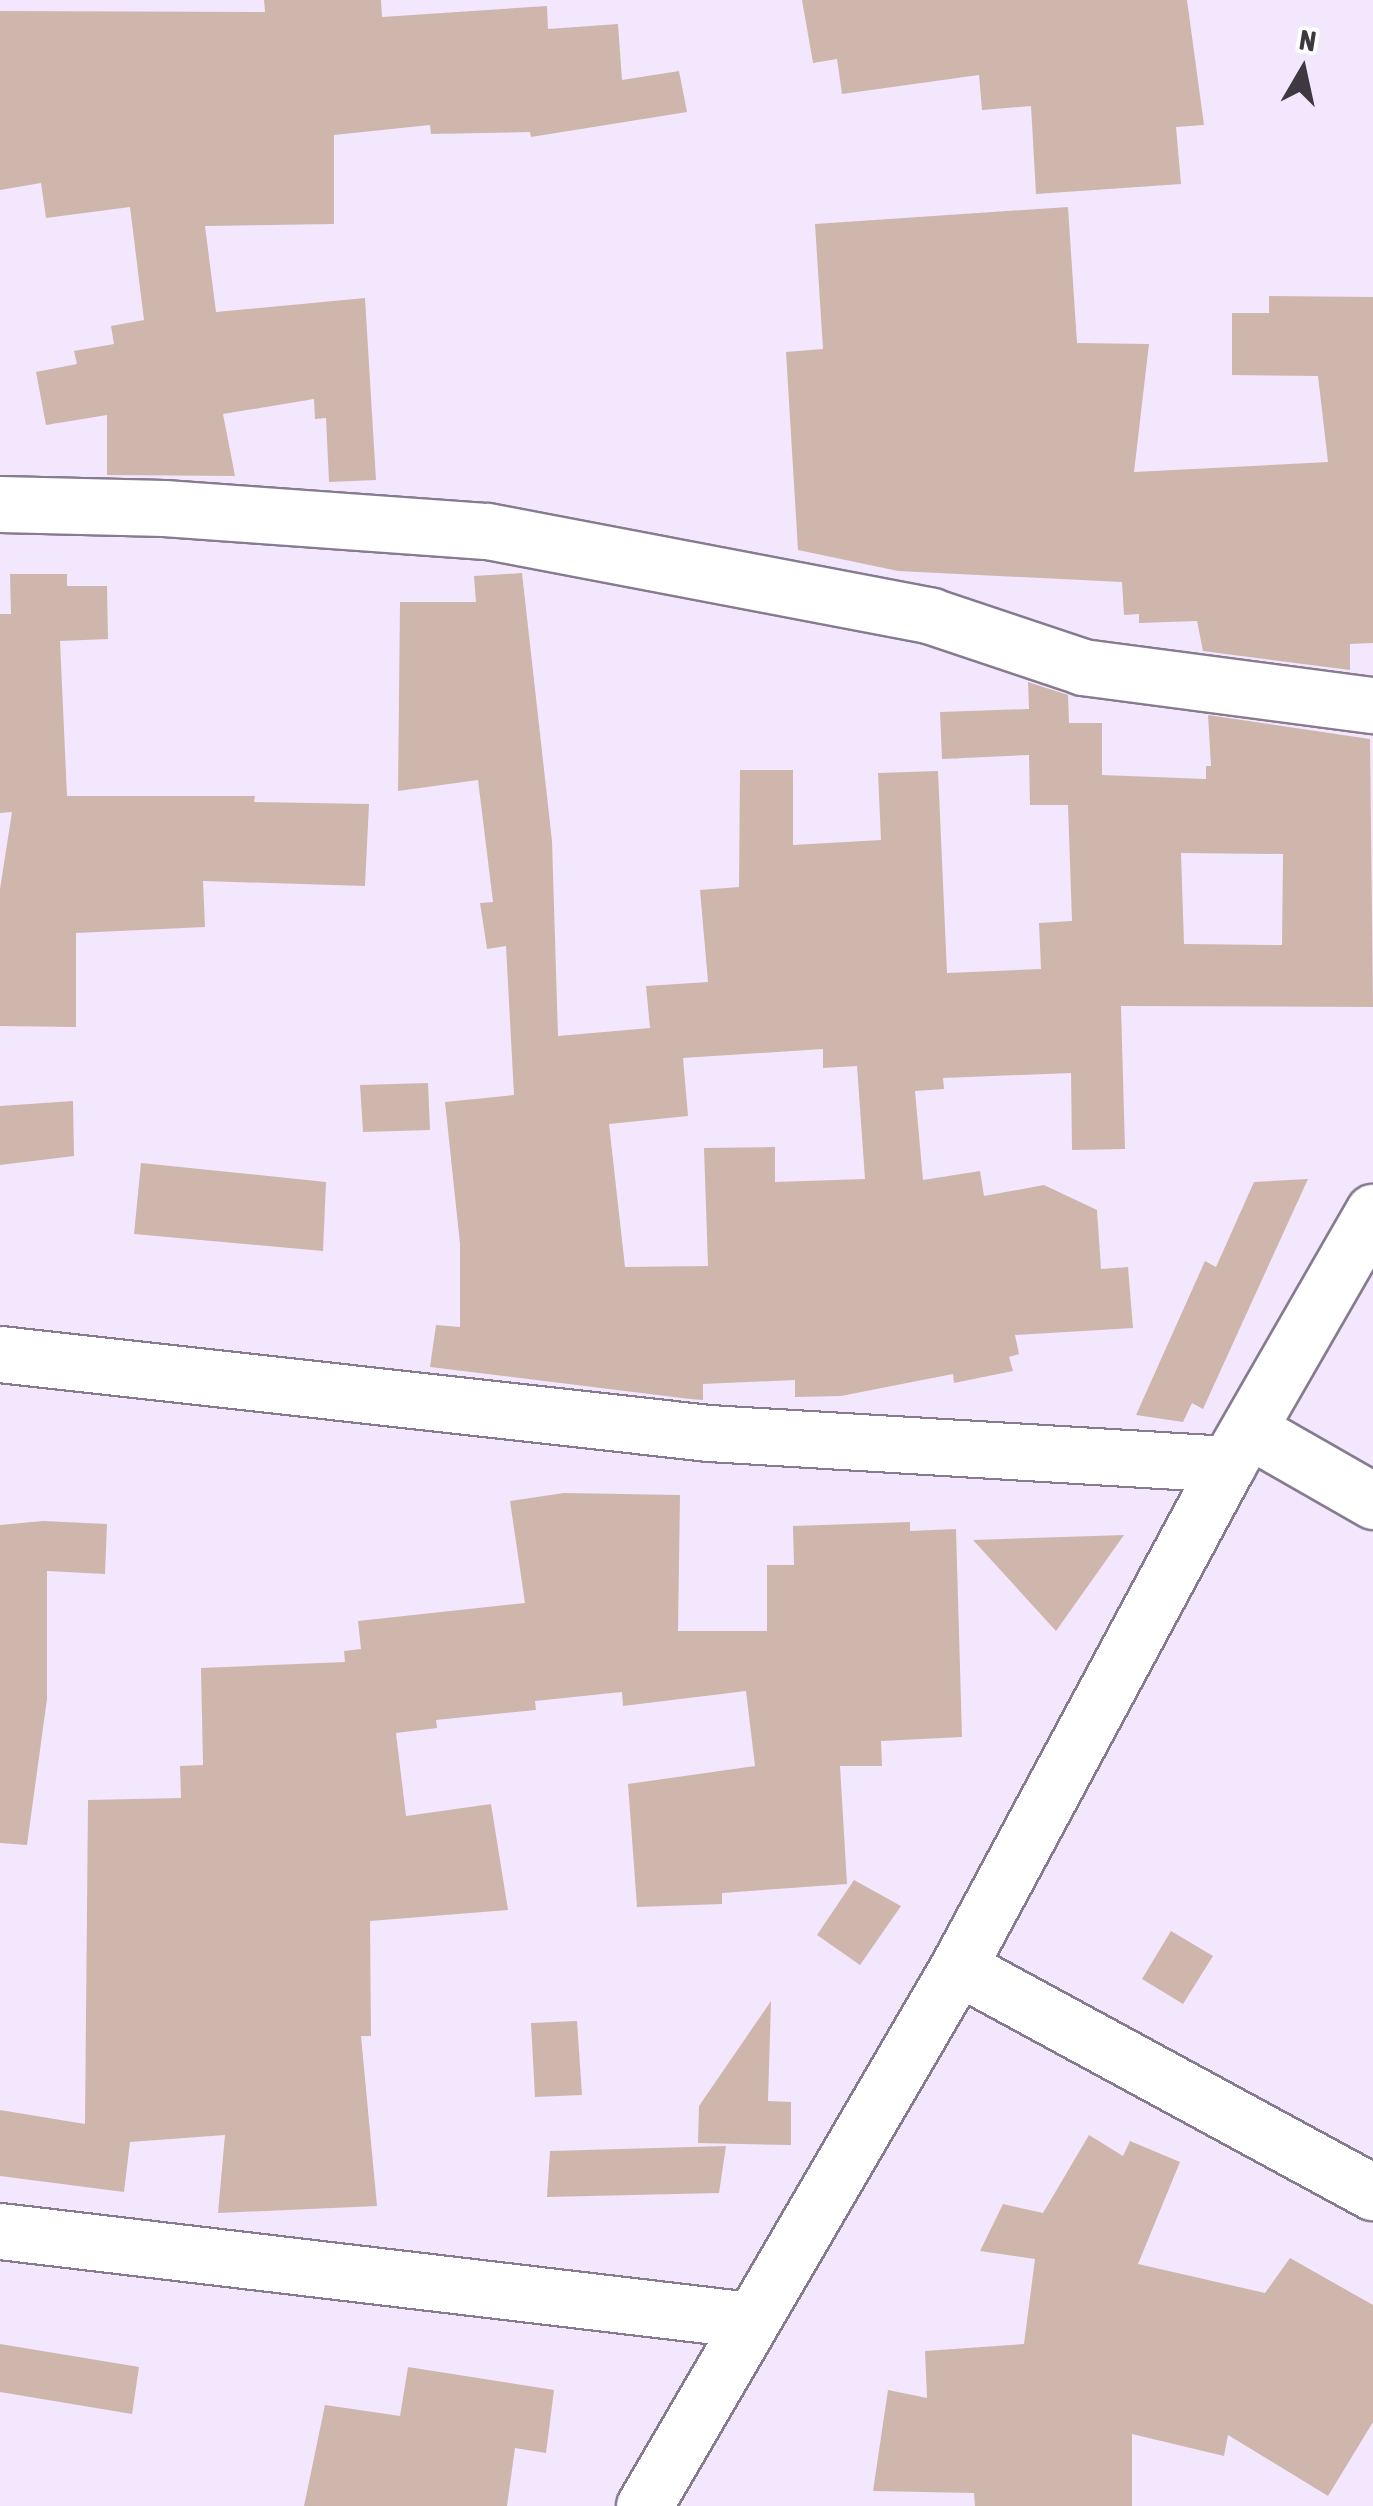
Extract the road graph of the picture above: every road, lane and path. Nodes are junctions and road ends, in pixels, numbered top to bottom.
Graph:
1 (0, 504) edge
2 (1373, 705) edge
3 (1373, 1212) edge
4 (0, 1354) edge
5 (1240, 1448) junction
6 (1373, 1501) edge
7 (958, 1968) junction
8 (1373, 2192) edge
9 (0, 2231) edge
10 (750, 2320) junction
11 (644, 2506) edge

1 - 2 street
3 - 5 street
4 - 5 street
5 - 6 street
5 - 7 street
7 - 8 street
7 - 10 street
9 - 10 street
10 - 11 street

